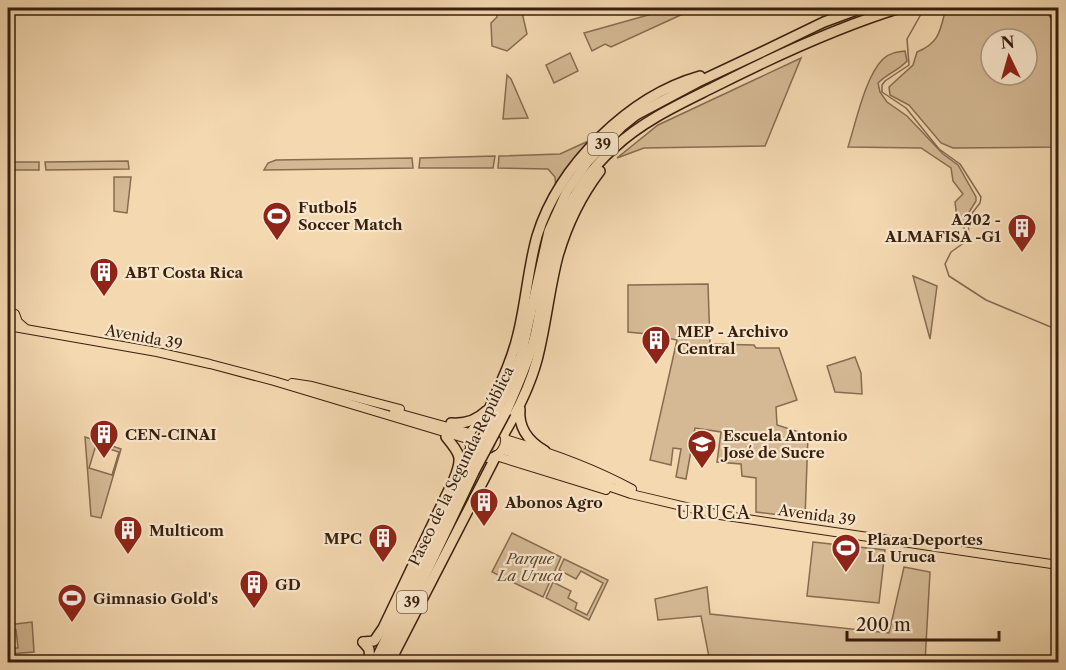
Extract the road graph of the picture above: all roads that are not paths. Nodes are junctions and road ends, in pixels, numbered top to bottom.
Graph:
1 (860, 8) edge
2 (900, 8) edge
3 (1053, 8) edge
4 (1059, 21) edge
5 (718, 85) junction
6 (584, 192) junction
7 (557, 231) junction
8 (8, 324) edge
9 (25, 328) junction
10 (286, 384) junction
11 (520, 406) junction
12 (498, 408) junction
13 (451, 423) junction
14 (483, 423) junction
15 (446, 437) junction
16 (468, 439) junction
17 (506, 442) junction
18 (544, 451) junction
19 (496, 456) junction
20 (471, 470) junction
21 (454, 479) junction
22 (631, 492) junction
23 (1059, 565) edge
24 (383, 628) junction
25 (373, 663) edge
26 (384, 663) edge
27 (390, 663) edge

1 - 12 highway, Paseo de la Segunda República / 39
2 - 5 highway, Paseo de la Segunda República / 39
3 - 4 highway
5 - 6 highway
5 - 7 highway, Paseo de la Segunda República / 39
6 - 7 highway
6 - 11 highway
7 - 12 highway, Paseo de la Segunda República / 39
8 - 9 main road, Avenida 39
8 - 9 main road
9 - 10 main road, Avenida 39
10 - 13 main road
10 - 15 main road
10 - 16 main road, Avenida 39
11 - 17 highway
11 - 18 highway
12 - 13 highway
12 - 14 highway
12 - 20 highway, Paseo de la Segunda República / 39, bridge
13 - 16 main road
14 - 16 main road
14 - 17 main road
15 - 16 main road
15 - 21 highway
16 - 19 main road
16 - 21 highway
17 - 18 main road
17 - 19 main road
17 - 22 main road, Avenida 39
18 - 22 main road
19 - 22 main road
19 - 27 highway
20 - 25 highway, Paseo de la Segunda República / 39
20 - 26 highway, Paseo de la Segunda República / 39
21 - 24 highway
22 - 23 main road, Avenida 39
24 - 25 highway
24 - 25 highway

